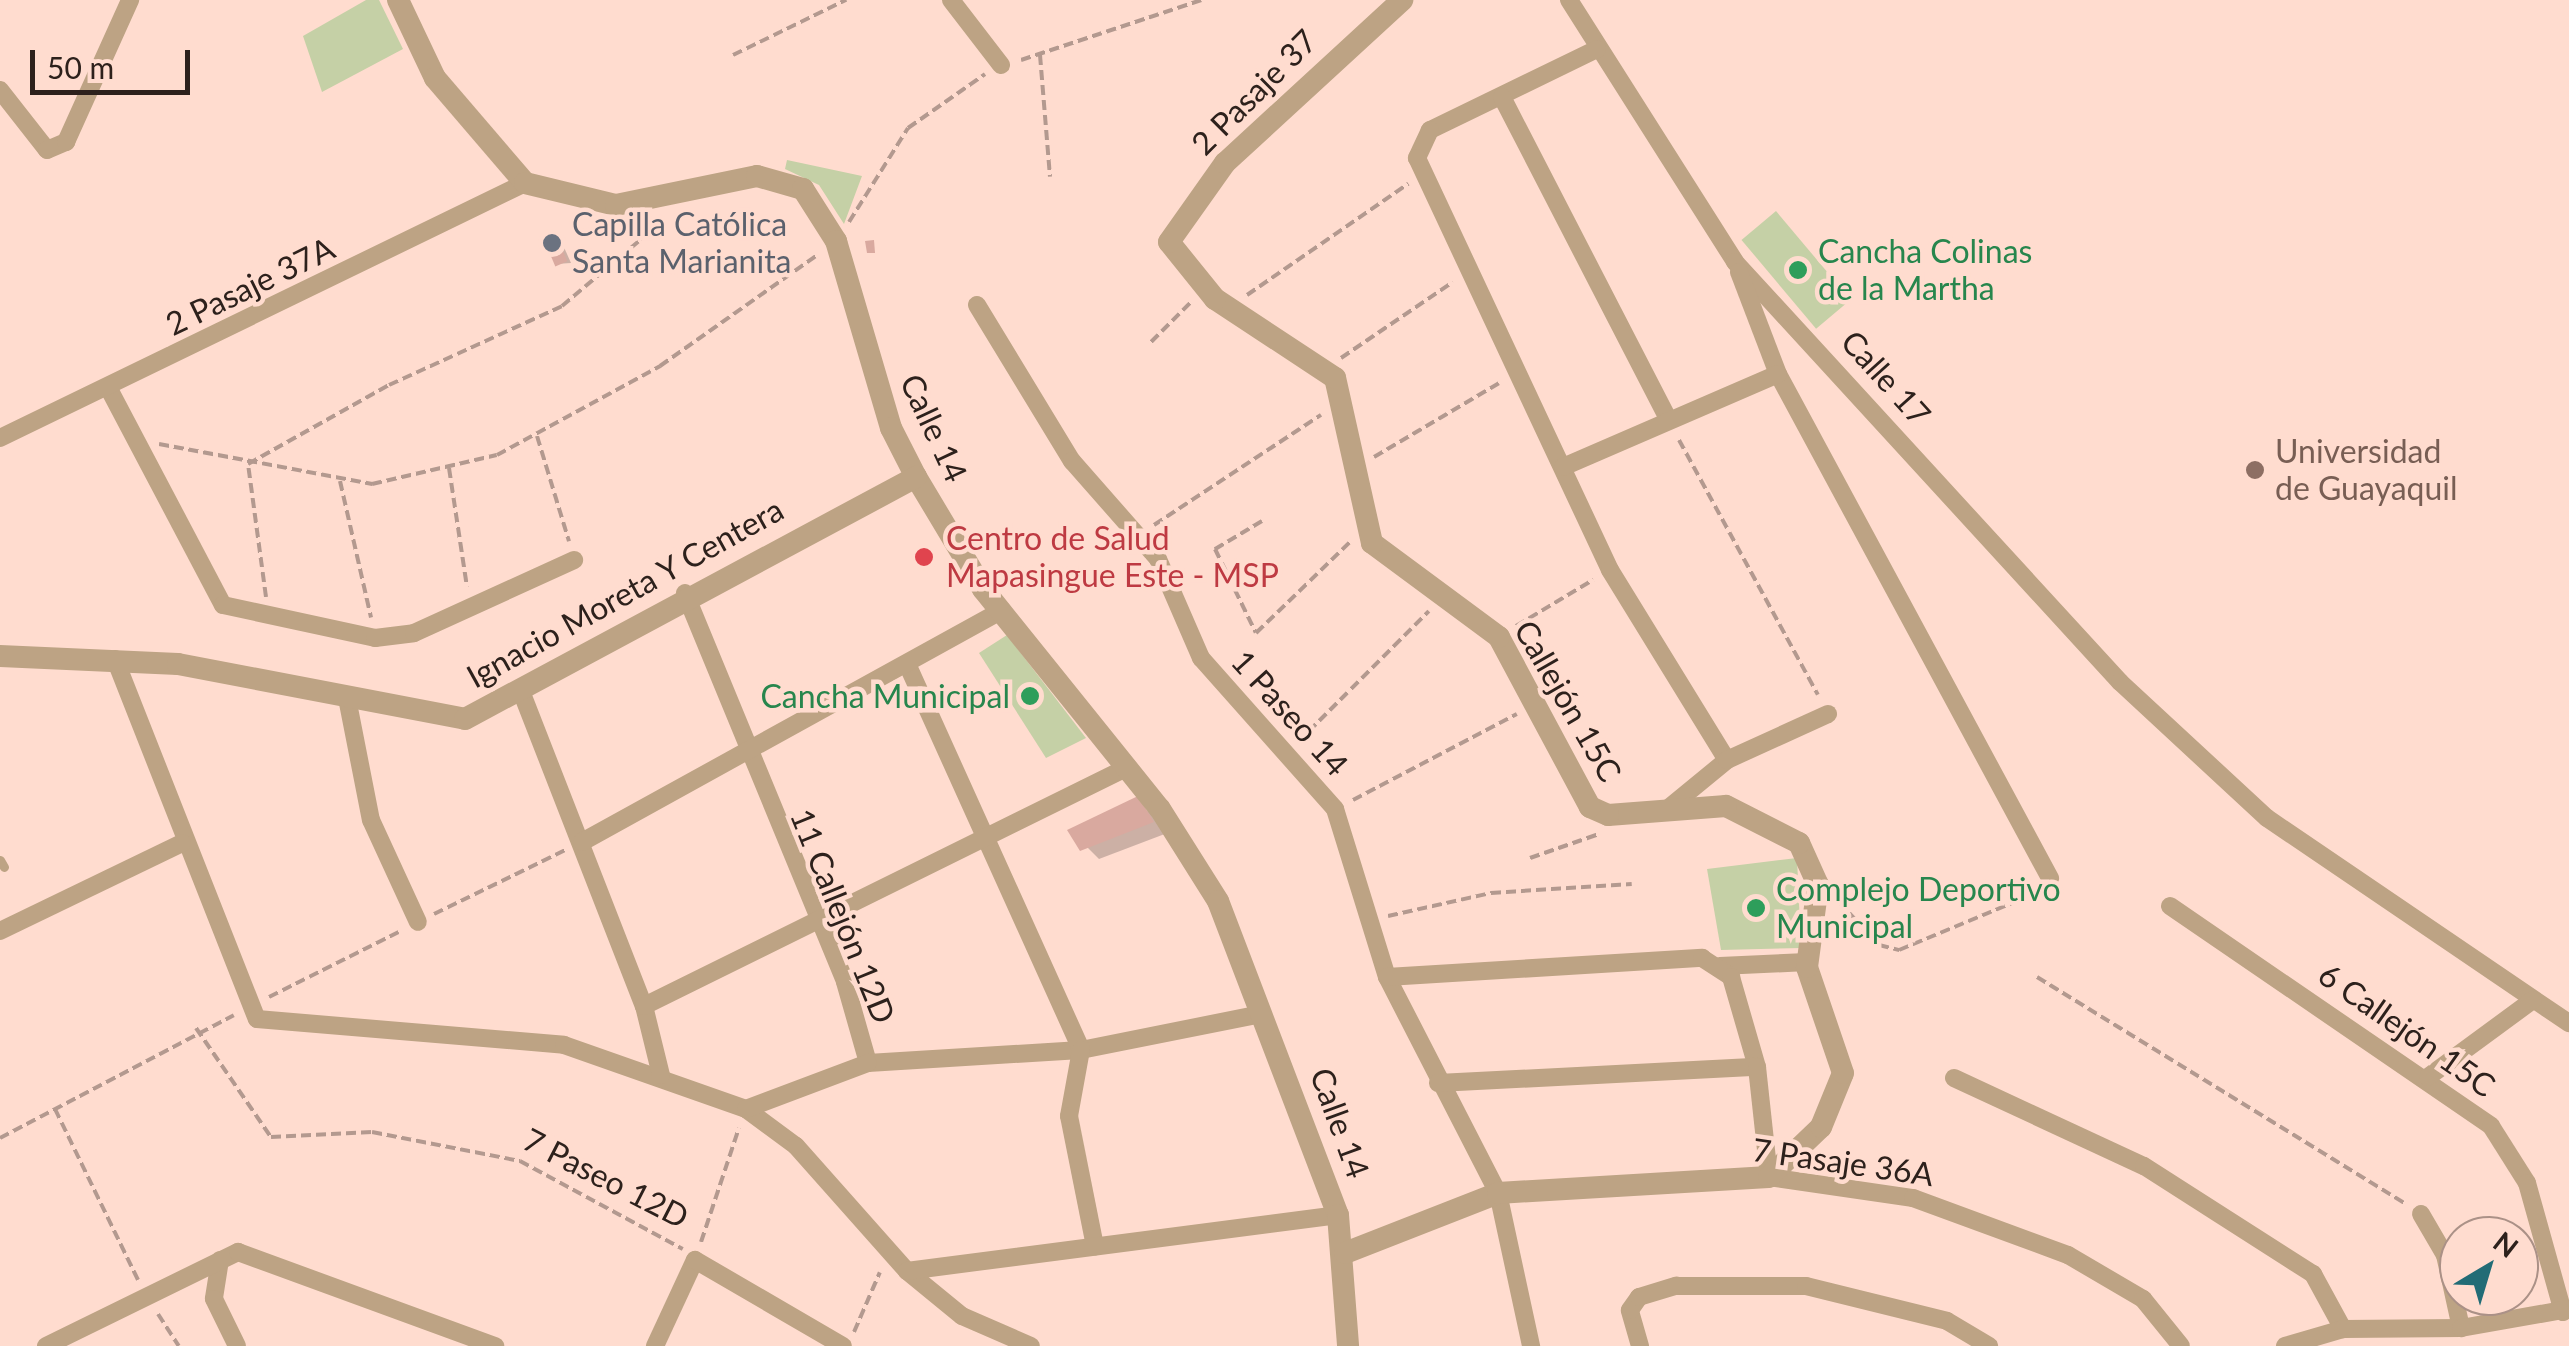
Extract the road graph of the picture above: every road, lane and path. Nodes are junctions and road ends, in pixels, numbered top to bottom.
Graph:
1 (130, 0) edge
2 (398, 0) edge
3 (846, 0) edge
4 (951, 0) edge
5 (1201, 0) edge
6 (1402, 0) edge
7 (1570, 0) edge
8 (1596, 50) junction
9 (733, 55) dead end
10 (1040, 55) junction
11 (1001, 65) junction
12 (0, 90) edge
13 (1502, 97) junction
14 (1421, 165) junction
15 (1050, 177) dead end
16 (525, 183) junction
17 (659, 197) junction
18 (836, 241) junction
19 (1736, 262) junction
20 (1474, 267) junction
21 (1204, 288) junction
22 (977, 306) dead end
23 (1231, 307) junction
24 (1151, 342) dead end
25 (1324, 369) junction
26 (1518, 372) junction
27 (1778, 374) junction
28 (109, 389) junction
29 (1346, 399) junction
30 (1668, 418) junction
31 (536, 434) junction
32 (0, 438) edge
33 (135, 439) junction
34 (248, 464) junction
35 (448, 466) junction
36 (1357, 466) junction
37 (1563, 467) junction
38 (916, 476) junction
39 (339, 479) junction
40 (1262, 521) dead end
41 (1365, 528) junction
42 (1137, 536) junction
43 (574, 560) joint
44 (1610, 570) junction
45 (1448, 591) junction
46 (685, 593) junction
47 (470, 607) junction
48 (1002, 610) junction
49 (268, 615) junction
50 (1499, 636) junction
51 (375, 638) junction
52 (0, 656) edge
53 (115, 659) junction
54 (908, 666) junction
55 (520, 691) junction
56 (347, 698) junction
57 (1538, 702) junction
58 (1828, 714) joint
59 (746, 753) junction
60 (1288, 753) junction
61 (1727, 760) junction
62 (1128, 768) junction
63 (1335, 809) junction
64 (1665, 811) junction
65 (982, 837) junction
66 (182, 842) junction
67 (582, 842) junction
68 (2050, 878) joint
69 (1632, 884) dead end
70 (1818, 885) junction
71 (2170, 906) dead end
72 (812, 919) junction
73 (418, 922) junction
74 (1364, 922) junction
75 (0, 932) edge
76 (1808, 962) junction
77 (1720, 966) junction
78 (1387, 977) junction
79 (2037, 978) dead end
80 (2533, 1000) junction
81 (252, 1006) junction
82 (644, 1006) junction
83 (1256, 1015) junction
84 (2569, 1023) edge
85 (196, 1028) junction
86 (1081, 1050) junction
87 (868, 1063) junction
88 (1757, 1066) junction
89 (661, 1075) junction
90 (2428, 1077) junction
91 (1954, 1078) dead end
92 (1438, 1083) junction
93 (54, 1109) junction
94 (746, 1109) junction
95 (0, 1138) edge
96 (1769, 1177) junction
97 (1498, 1193) junction
98 (2421, 1214) joint
99 (1338, 1215) junction
100 (1095, 1246) junction
101 (1345, 1253) junction
102 (888, 1255) junction
103 (220, 1260) junction
104 (695, 1260) junction
105 (908, 1271) junction
106 (146, 1297) junction
107 (2566, 1311) edge
108 (2461, 1328) junction
109 (2343, 1329) junction
110 (46, 1346) edge
111 (178, 1346) edge
112 (237, 1346) edge
113 (496, 1346) edge
114 (656, 1346) edge
115 (846, 1346) edge
116 (1032, 1346) edge
117 (1348, 1346) edge
118 (1531, 1346) edge
119 (1640, 1346) edge
120 (1989, 1346) edge
121 (2181, 1346) edge
122 (2285, 1346) edge

1 - 12 street
2 - 16 street
3 - 9 path
4 - 11 street
5 - 10 path
6 - 21 street, 2 Pasaje 37
7 - 8 street, Calle 17
8 - 13 street
8 - 19 street, Calle 17
10 - 11 path
10 - 15 path
11 - 18 path
13 - 14 street
13 - 30 street
14 - 20 street
14 - 23 path
16 - 17 street, Calle 14
16 - 28 street, 2 Pasaje 37A
17 - 18 street, Calle 14
17 - 34 path
18 - 31 path
18 - 38 street, Calle 14
19 - 27 street
19 - 80 street, Calle 17
20 - 25 path
20 - 26 street
21 - 23 street
21 - 24 path
22 - 42 street, 1 Paseo 14
23 - 25 street
25 - 29 street
26 - 36 path
26 - 37 street
27 - 30 street
27 - 68 street
28 - 32 street, 2 Pasaje 37A
28 - 33 street
29 - 36 street
29 - 42 path
30 - 37 street
30 - 58 path
31 - 35 path
31 - 43 path
33 - 34 path
33 - 49 street
34 - 39 path
34 - 49 path
35 - 39 path
35 - 47 path
36 - 41 street
37 - 44 street
38 - 46 street, Ignacio Moreta Y Centera
38 - 48 street, Calle 14
39 - 51 path
40 - 41 path
41 - 45 street, Callejón 15C
42 - 60 street, 1 Paseo 14
43 - 47 street
44 - 50 path
44 - 61 street
45 - 50 street, Callejón 15C
45 - 60 path
46 - 55 street, Ignacio Moreta Y Centera
46 - 59 street, 11 Callejón 12D
47 - 51 street
48 - 54 street
48 - 62 street, Calle 14
49 - 51 street
50 - 57 street, Callejón 15C
52 - 53 street, Ignacio Moreta Y Centera
53 - 56 street, Ignacio Moreta Y Centera
53 - 66 street
54 - 59 street
54 - 65 street
55 - 56 street, Ignacio Moreta Y Centera
55 - 67 street
56 - 73 street
57 - 63 path
57 - 64 street, Callejón 15C
58 - 61 street
59 - 67 street
59 - 72 street, 11 Callejón 12D
60 - 63 street, 1 Paseo 14
61 - 64 street
62 - 65 street
62 - 83 street, Calle 14
63 - 74 street, 1 Paseo 14
64 - 70 street, Callejón 15C
65 - 72 street
65 - 86 street
66 - 75 street
66 - 81 street
67 - 73 path
67 - 82 street
68 - 70 path
69 - 74 path
70 - 76 street
71 - 90 street, 6 Callejón 15C
72 - 82 street
72 - 87 street, 11 Callejón 12D
73 - 81 path
74 - 78 street, 1 Paseo 14
76 - 77 street
76 - 96 street
77 - 78 street
77 - 88 street
78 - 92 street, 1 Paseo 14
79 - 98 path
80 - 84 street, Calle 17
80 - 90 street
81 - 85 path
81 - 89 street
82 - 89 street
83 - 86 street, 11 Callejón 12D
83 - 99 street, Calle 14
85 - 93 path
85 - 104 path, 7 Paseo 12D
86 - 87 street, 11 Callejón 12D
86 - 100 street
87 - 94 street
88 - 92 street
88 - 96 street
89 - 94 street
90 - 107 street, 6 Callejón 15C
91 - 109 street
92 - 97 street, 1 Paseo 14
93 - 95 path
93 - 106 path
94 - 102 street
94 - 104 path
96 - 97 street, 7 Pasaje 36A
96 - 121 street, 7 Pasaje 36A
97 - 101 street, 7 Pasaje 36A
97 - 118 street, 1 Paseo 14
98 - 108 street
99 - 100 street
99 - 101 street, Calle 14
100 - 105 street
101 - 117 street, Calle 14
102 - 105 street
102 - 115 path
103 - 106 street
103 - 112 street
103 - 113 street
104 - 114 street
104 - 115 street, 7 Paseo 12D
105 - 116 street
106 - 110 street
106 - 111 path
107 - 108 street
108 - 109 street
109 - 122 street
119 - 120 street

